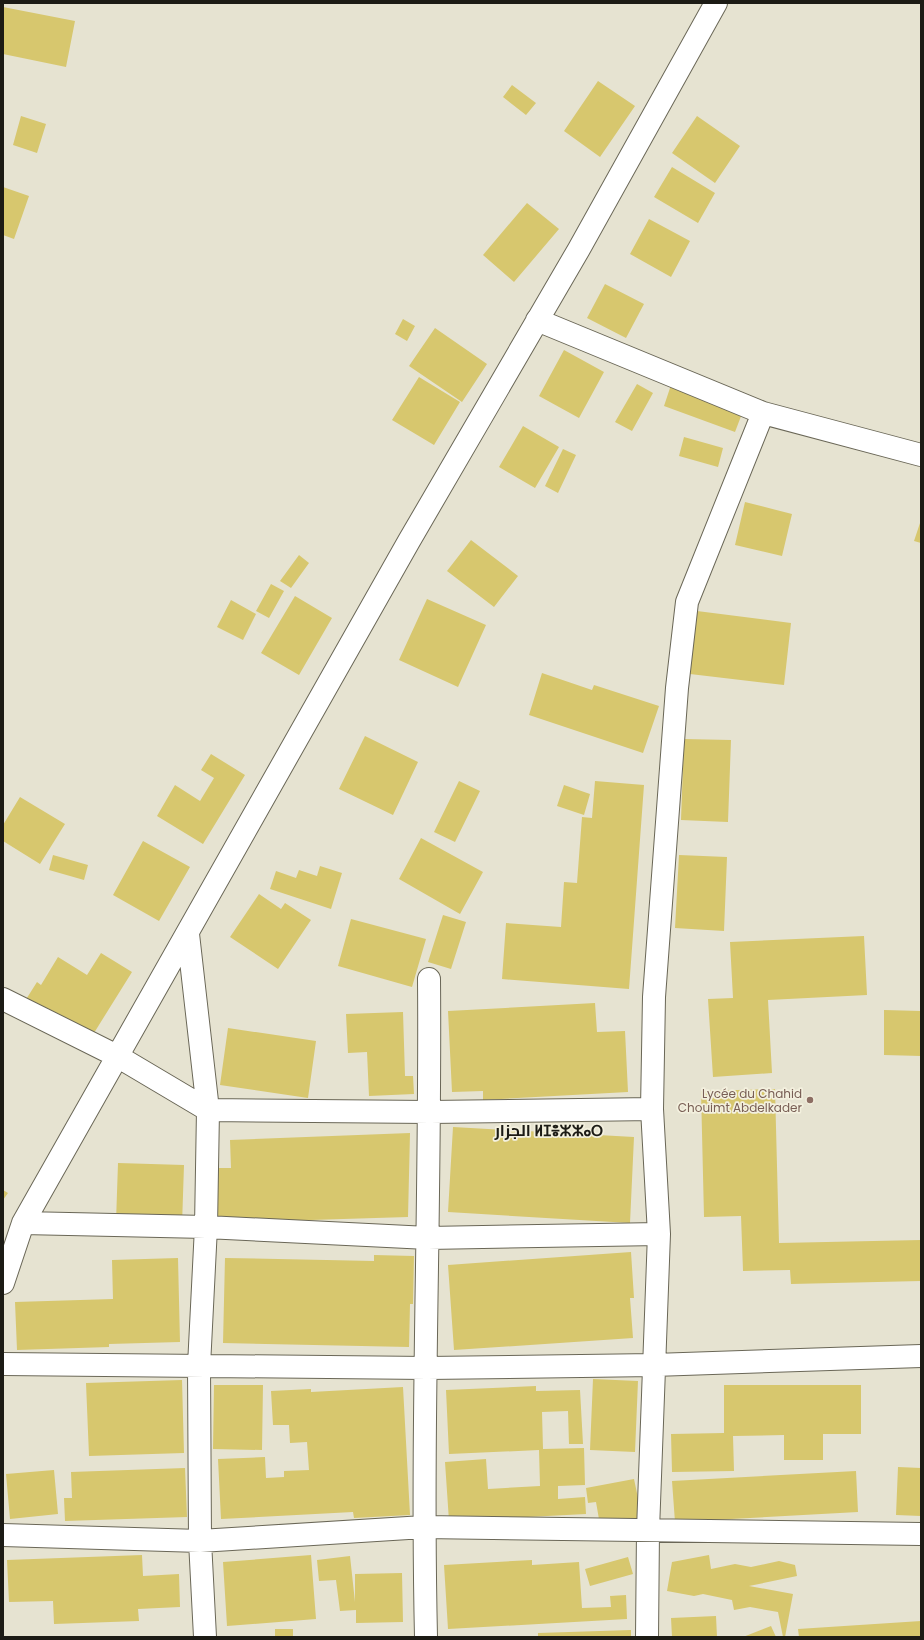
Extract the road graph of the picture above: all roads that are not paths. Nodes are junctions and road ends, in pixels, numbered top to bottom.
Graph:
1 (716, 3) edge
2 (537, 320) junction
3 (763, 413) junction
4 (921, 455) edge
5 (188, 934) junction
6 (429, 979) dead end
7 (3, 999) edge
8 (117, 1056) junction
9 (652, 1109) junction
10 (208, 1110) junction
11 (430, 1112) junction
12 (23, 1223) junction
13 (206, 1227) junction
14 (659, 1234) junction
15 (428, 1238) junction
16 (3, 1283) edge
17 (921, 1356) edge
18 (3, 1364) edge
19 (654, 1365) junction
20 (199, 1366) junction
21 (427, 1368) junction
22 (424, 1527) junction
23 (648, 1530) junction
24 (921, 1534) edge
25 (3, 1535) edge
26 (200, 1541) junction
27 (205, 1637) edge
28 (426, 1637) edge
29 (647, 1637) edge

1 - 2 street
2 - 3 street
2 - 5 street
3 - 4 street
3 - 9 street
5 - 8 street
5 - 10 street
6 - 11 street
7 - 8 street
8 - 10 street
8 - 12 street
9 - 11 street
9 - 14 street
10 - 11 street
10 - 13 street
11 - 15 street
12 - 13 street
12 - 16 street
13 - 15 street
13 - 20 street
14 - 15 street
14 - 19 street
15 - 21 street
17 - 19 street
18 - 20 street
19 - 21 street
19 - 23 street
20 - 21 street
20 - 26 street
21 - 22 street
22 - 23 street
22 - 26 street
22 - 28 street
23 - 24 street
23 - 29 street
25 - 26 street
26 - 27 street

